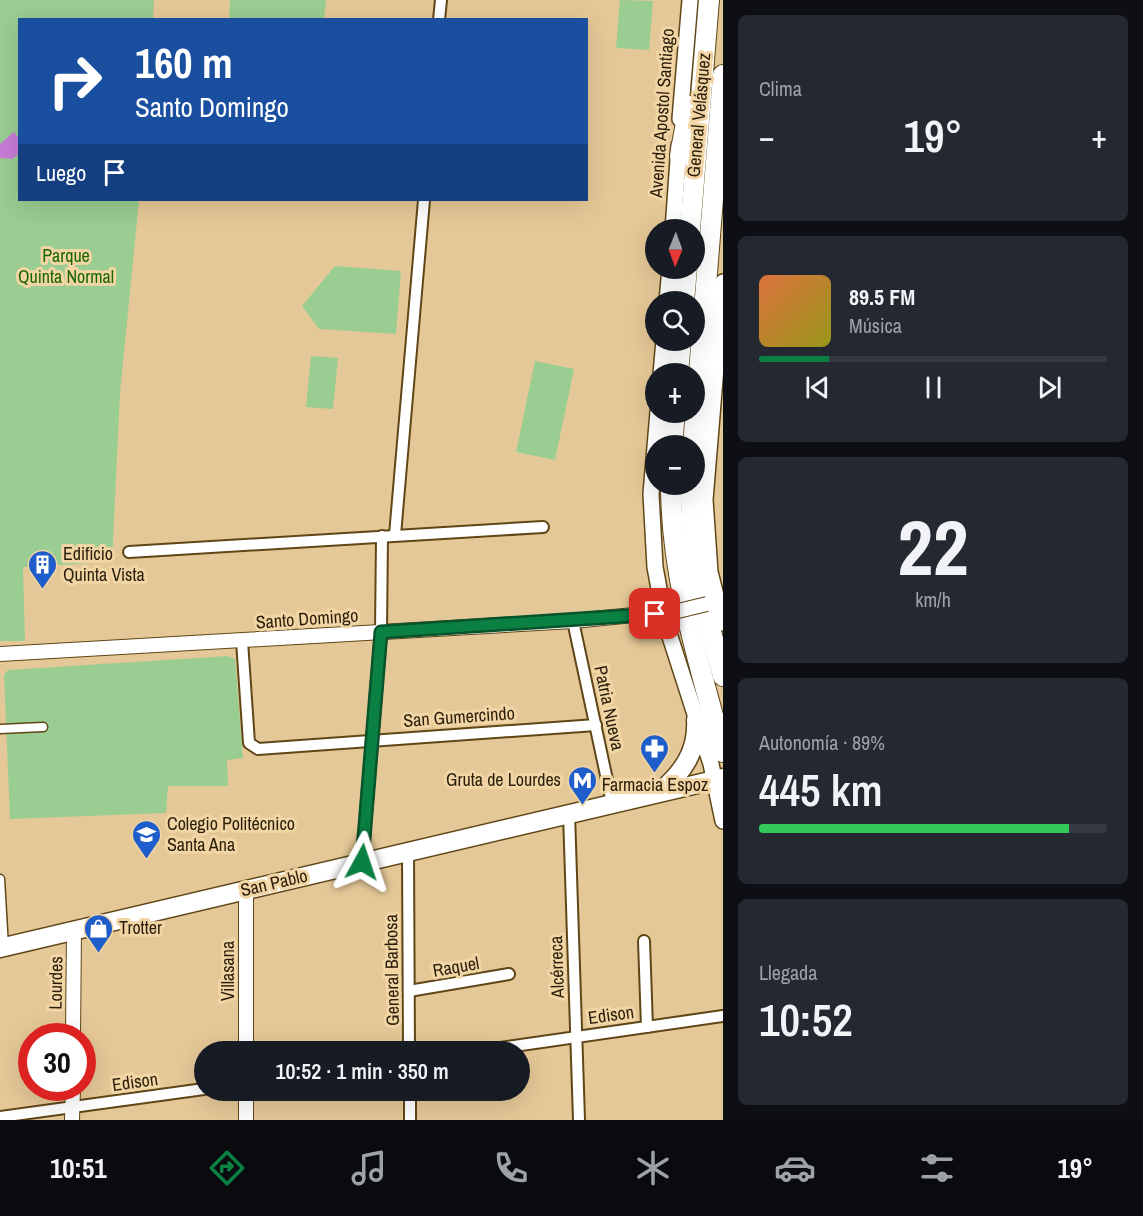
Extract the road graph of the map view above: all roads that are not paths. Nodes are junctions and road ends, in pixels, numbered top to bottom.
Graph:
1 (441, 0) edge
2 (690, 0) edge
3 (709, 0) edge
4 (439, 18) edge
5 (706, 34) junction
6 (723, 75) edge
7 (680, 156) junction
8 (424, 201) edge
9 (674, 219) edge
10 (691, 219) edge
11 (723, 282) edge
12 (718, 384) edge
13 (657, 423) edge
14 (694, 435) edge
15 (672, 495) edge
16 (691, 495) edge
17 (543, 526) dead end
18 (395, 535) junction
19 (382, 536) junction
20 (129, 552) dead end
21 (716, 601) edge
22 (671, 612) junction
23 (573, 621) junction
24 (723, 623) edge
25 (381, 632) junction
26 (242, 641) junction
27 (0, 654) edge
28 (723, 676) edge
29 (696, 720) junction
30 (596, 725) junction
31 (43, 727) dead end
32 (0, 729) edge
33 (373, 739) junction
34 (723, 752) edge
35 (719, 779) edge
36 (660, 792) junction
37 (612, 803) junction
38 (569, 814) junction
39 (723, 821) edge
40 (408, 852) junction
41 (362, 862) junction
42 (0, 879) edge
43 (246, 890) junction
44 (74, 930) junction
45 (644, 941) dead end
46 (2, 947) edge
47 (509, 974) dead end
48 (409, 991) junction
49 (723, 1016) edge
50 (73, 1023) edge
51 (647, 1027) junction
52 (576, 1037) junction
53 (246, 1041) edge
54 (409, 1041) edge
55 (530, 1044) edge
56 (194, 1091) edge
57 (246, 1101) edge
58 (410, 1101) edge
59 (73, 1114) edge
60 (0, 1117) edge
61 (246, 1120) edge
62 (410, 1120) edge
63 (579, 1120) edge

1 - 4 street
2 - 7 main road, Avenida Apostol Santiago
3 - 5 highway, General Velásquez
5 - 7 highway
5 - 10 highway, General Velásquez
6 - 14 highway, General Velásquez
7 - 9 main road, Avenida Apostol Santiago
8 - 18 street
11 - 12 main road
12 - 21 main road
13 - 22 main road
15 - 34 highway
16 - 28 highway
17 - 18 street
18 - 19 street
19 - 20 street
19 - 25 street
21 - 22 street, Santo Domingo, bridge
21 - 24 main road
22 - 23 street, Santo Domingo
22 - 29 main road
23 - 25 street, Santo Domingo
23 - 30 street, Patria Nueva
25 - 26 street, Santo Domingo
25 - 33 street
26 - 27 street, Santo Domingo
26 - 33 street, San Gumercindo
29 - 35 main road
29 - 36 main road
30 - 33 street, San Gumercindo
30 - 37 street, Patria Nueva
31 - 32 street
33 - 41 street
35 - 36 main road, San Pablo
35 - 39 main road
36 - 37 main road, San Pablo
37 - 38 main road, San Pablo
38 - 40 main road, San Pablo
38 - 52 street, Alcérreca
40 - 41 main road, San Pablo
40 - 48 street, General Barbosa
41 - 43 main road, San Pablo
42 - 46 street
43 - 44 main road, San Pablo
43 - 53 street, Villasana
44 - 46 main road, San Pablo
44 - 50 street, Lourdes
45 - 51 street, Edison
47 - 48 street, Raquel
48 - 54 street, General Barbosa
49 - 51 street, Edison
51 - 52 street, Edison
52 - 55 street, Edison
52 - 63 street, Alcérreca
56 - 59 street, Edison
57 - 61 street
58 - 62 street
59 - 60 street, Edison

